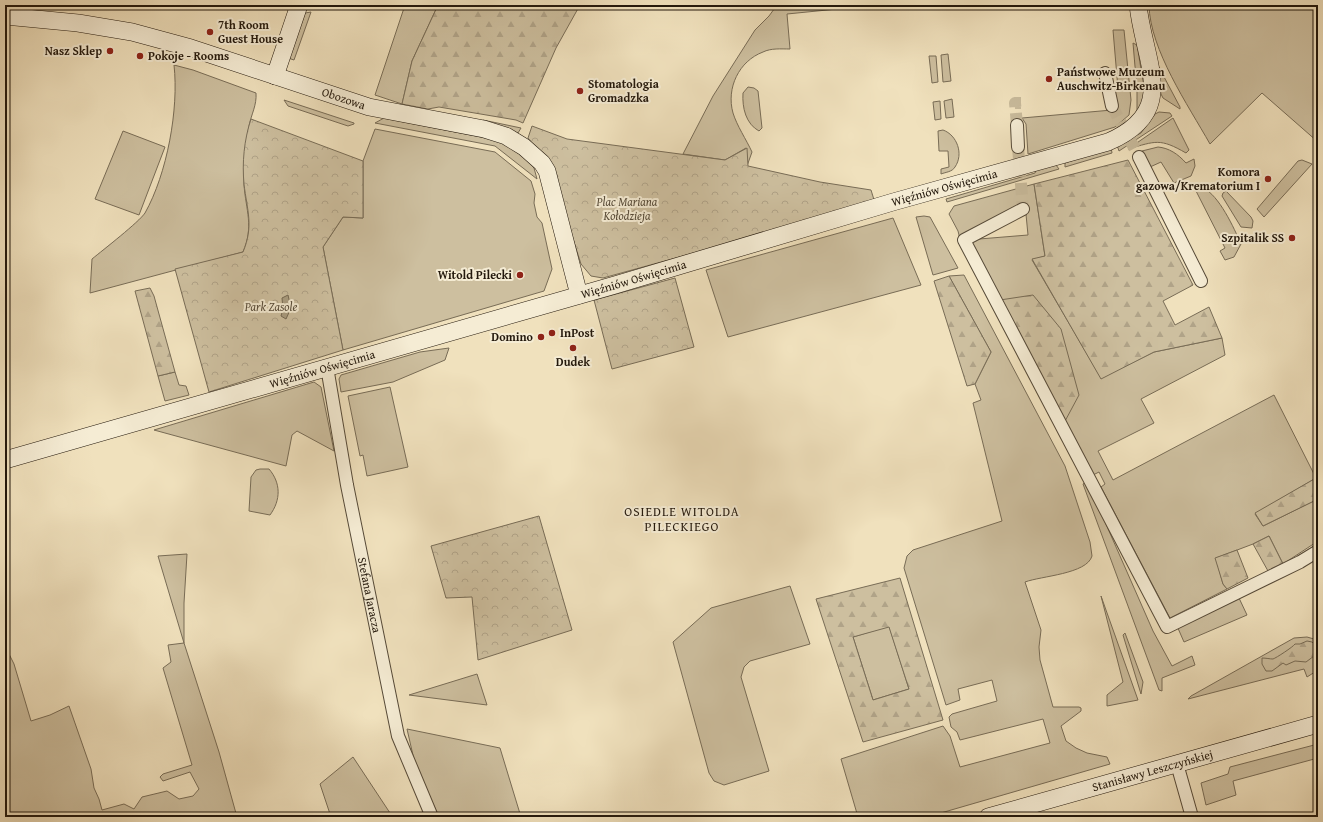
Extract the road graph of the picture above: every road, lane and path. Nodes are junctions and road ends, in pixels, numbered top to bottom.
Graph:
1 (299, 5) edge
2 (1138, 5) edge
3 (5, 16) edge
4 (1105, 73) dead end
5 (275, 76) junction
6 (1112, 106) tunnel mouth
7 (1017, 125) tunnel mouth
8 (1018, 147) tunnel mouth
9 (1139, 157) tunnel mouth
10 (1023, 209) dead end
11 (1201, 281) dead end
12 (579, 295) junction
13 (327, 367) junction
14 (5, 460) edge
15 (1318, 551) edge
16 (1318, 724) edge
17 (1177, 764) junction
18 (432, 817) edge
19 (988, 817) edge
20 (1192, 817) edge

1 - 5 street
2 - 12 street, Więźniów Oświęcimia
3 - 5 street, Obozowa
4 - 6 street
5 - 12 street, Obozowa
7 - 8 street
9 - 11 street
10 - 15 street
12 - 13 street, Więźniów Oświęcimia
13 - 14 street, Więźniów Oświęcimia
13 - 18 street, Stefana Jaracza
16 - 17 street, Stanisławy Leszczyńskiej
17 - 19 street, Stanisławy Leszczyńskiej
17 - 20 street

